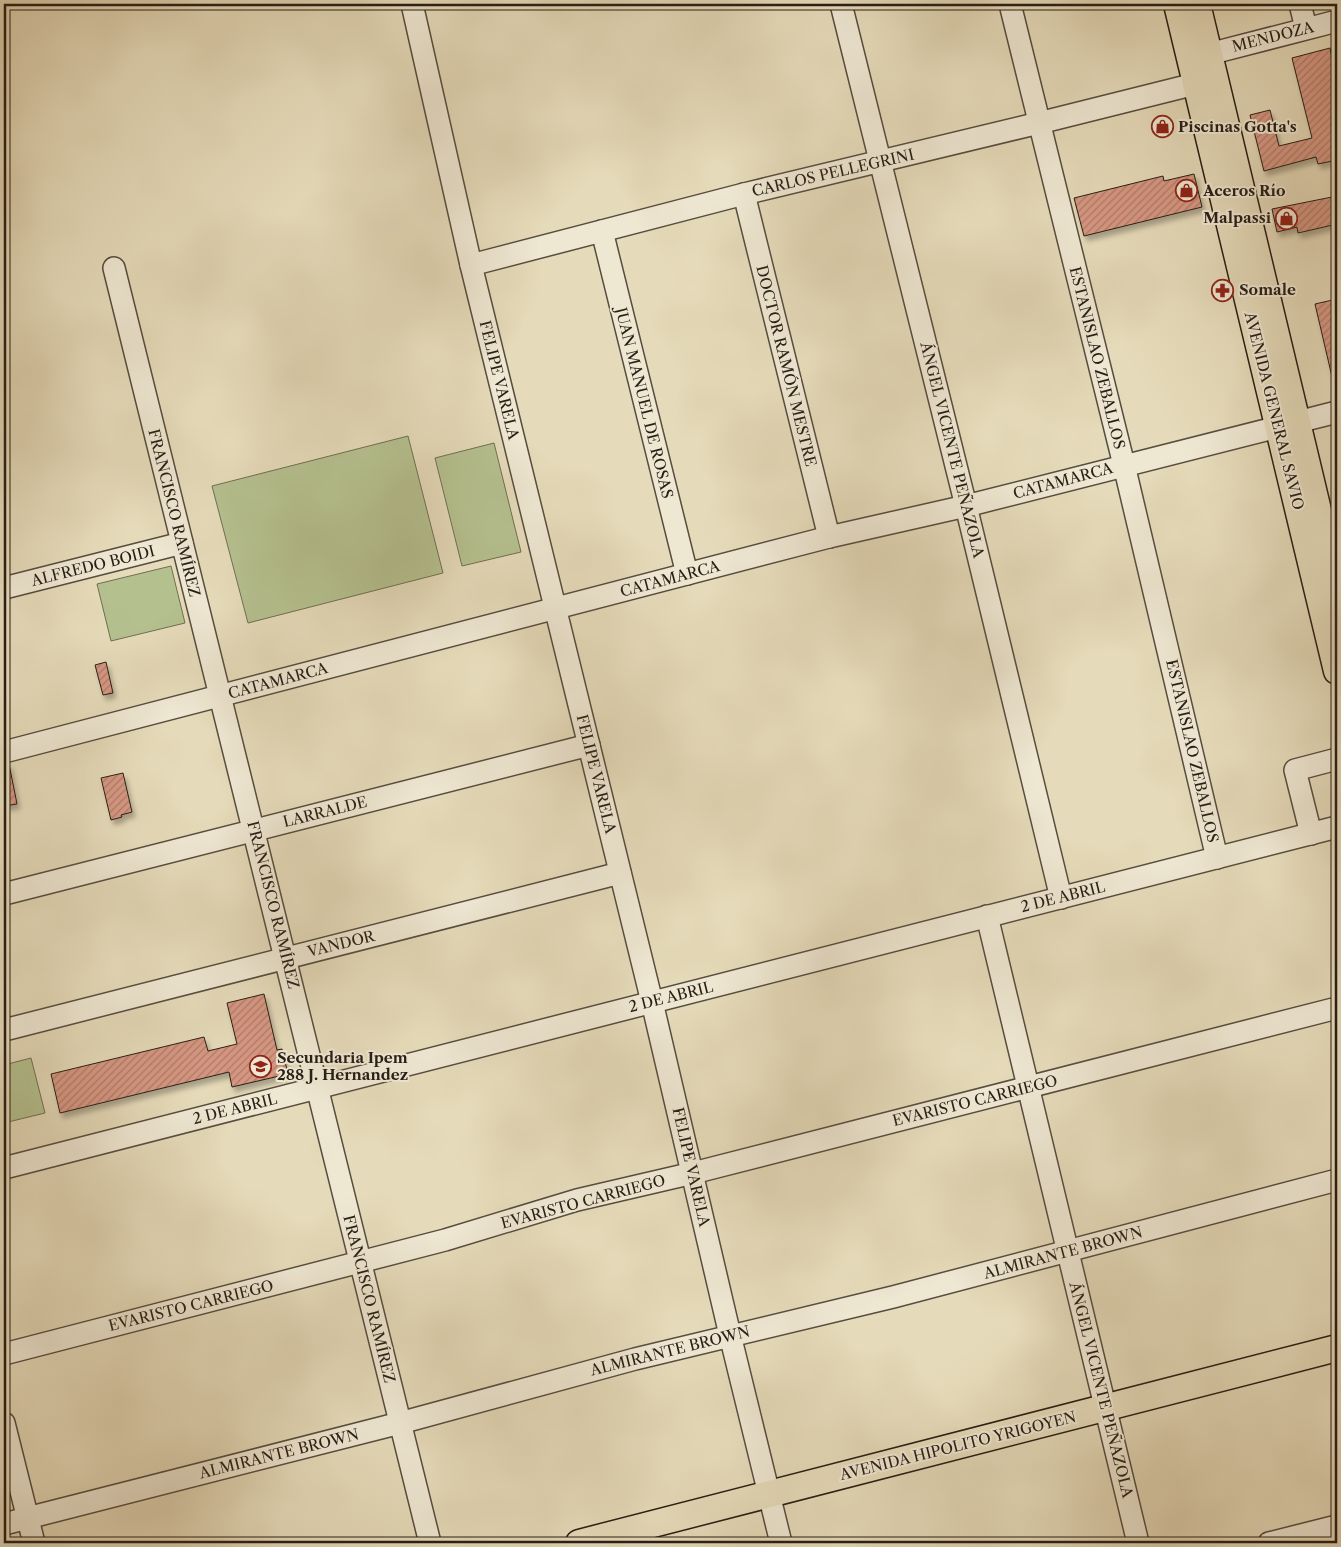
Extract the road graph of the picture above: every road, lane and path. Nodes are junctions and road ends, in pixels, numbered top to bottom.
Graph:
1 (412, 4) edge
2 (841, 4) edge
3 (1010, 4) edge
4 (1177, 4) edge
5 (1197, 4) edge
6 (1300, 4) edge
7 (1337, 21) edge
8 (1306, 28) junction
9 (1209, 54) junction
10 (1195, 84) junction
11 (1039, 123) junction
12 (879, 162) junction
13 (744, 194) junction
14 (602, 231) junction
15 (471, 265) junction
16 (114, 268) dead end
17 (1337, 412) edge
18 (1287, 424) junction
19 (1124, 465) junction
20 (966, 506) junction
21 (829, 537) junction
22 (182, 543) junction
23 (687, 574) junction
24 (4, 588) edge
25 (1337, 590) edge
26 (555, 609) junction
27 (1337, 671) edge
28 (220, 696) junction
29 (589, 745) junction
30 (4, 752) edge
31 (1337, 759) edge
32 (1337, 827) edge
33 (255, 830) junction
34 (1311, 834) junction
35 (1217, 858) junction
36 (620, 873) junction
37 (4, 894) edge
38 (1061, 898) junction
39 (987, 916) junction
40 (286, 958) junction
41 (652, 1002) junction
42 (1337, 1008) edge
43 (4, 1030) edge
44 (317, 1088) junction
45 (1028, 1088) junction
46 (4, 1168) edge
47 (692, 1173) junction
48 (1337, 1180) edge
49 (1067, 1252) junction
50 (360, 1262) junction
51 (730, 1335) junction
52 (1337, 1348) edge
53 (4, 1354) edge
54 (1337, 1364) edge
55 (1107, 1415) junction
56 (4, 1422) edge
57 (400, 1423) junction
58 (771, 1501) junction
59 (28, 1518) junction
60 (4, 1524) edge
61 (1337, 1526) edge
62 (34, 1543) edge
63 (430, 1543) edge
64 (579, 1543) edge
65 (634, 1543) edge
66 (781, 1543) edge
67 (1138, 1543) edge
68 (1269, 1543) edge

1 - 15 street, FELIPE VARELA
2 - 12 street, ÁNGEL VICENTE PEÑAZOLA
3 - 11 street, ESTANISLAO ZEBALLOS
4 - 10 main road, AVENIDA GENERAL SAVIO
5 - 9 main road, AVENIDA GENERAL SAVIO
6 - 8 street
7 - 8 street, MENDOZA
8 - 9 street, MENDOZA
9 - 18 main road, AVENIDA GENERAL SAVIO
10 - 11 street, CARLOS PELLEGRINI
10 - 18 main road, AVENIDA GENERAL SAVIO
11 - 12 street, CARLOS PELLEGRINI
11 - 19 street, ESTANISLAO ZEBALLOS
12 - 13 street, CARLOS PELLEGRINI
12 - 20 street, ÁNGEL VICENTE PEÑAZOLA
13 - 14 street, CARLOS PELLEGRINI
13 - 21 street, DOCTOR RAMÓN MESTRE
14 - 15 street, CARLOS PELLEGRINI
14 - 23 street, JUAN MANUEL DE ROSAS
15 - 26 street, FELIPE VARELA
16 - 22 street, FRANCISCO RAMÍREZ
17 - 18 street, CATAMARCA
18 - 19 street, CATAMARCA
18 - 25 main road, AVENIDA GENERAL SAVIO
18 - 27 main road, AVENIDA GENERAL SAVIO
19 - 20 street, CATAMARCA
19 - 35 street, ESTANISLAO ZEBALLOS
20 - 21 street, CATAMARCA
20 - 38 street, ÁNGEL VICENTE PEÑAZOLA
21 - 23 street, CATAMARCA
22 - 24 street, ALFREDO BOIDI
22 - 28 street, FRANCISCO RAMÍREZ
23 - 26 street, CATAMARCA
26 - 28 street, CATAMARCA
26 - 29 street, FELIPE VARELA
28 - 30 street, CATAMARCA
28 - 33 street, FRANCISCO RAMÍREZ
29 - 33 street, LARRALDE
29 - 36 street, FELIPE VARELA
31 - 34 street
32 - 34 street, 2 DE ABRIL
33 - 37 street, LARRALDE
33 - 40 street, FRANCISCO RAMÍREZ
34 - 35 street, 2 DE ABRIL
35 - 38 street, 2 DE ABRIL
36 - 40 street, VANDOR
36 - 41 street, FELIPE VARELA
38 - 39 street, 2 DE ABRIL
39 - 41 street, 2 DE ABRIL
39 - 45 street, ÁNGEL VICENTE PEÑAZOLA
40 - 43 street, VANDOR
40 - 44 street, FRANCISCO RAMÍREZ
41 - 44 street, 2 DE ABRIL
41 - 47 street, FELIPE VARELA
42 - 45 street, EVARISTO CARRIEGO
44 - 46 street, 2 DE ABRIL
44 - 50 street, FRANCISCO RAMÍREZ
45 - 47 street, EVARISTO CARRIEGO
45 - 49 street, ÁNGEL VICENTE PEÑAZOLA
47 - 50 street, EVARISTO CARRIEGO
47 - 51 street, FELIPE VARELA
48 - 49 street, ALMIRANTE BROWN
49 - 51 street, ALMIRANTE BROWN
49 - 55 street, ÁNGEL VICENTE PEÑAZOLA
50 - 53 street, EVARISTO CARRIEGO
50 - 57 street, FRANCISCO RAMÍREZ
51 - 57 street, ALMIRANTE BROWN
51 - 58 street, FELIPE VARELA
52 - 55 main road, AVENIDA HIPOLITO YRIGOYEN
54 - 55 main road, AVENIDA HIPOLITO YRIGOYEN
55 - 58 main road, AVENIDA HIPOLITO YRIGOYEN
55 - 67 street, ÁNGEL VICENTE PEÑAZOLA
56 - 59 street
57 - 59 street, ALMIRANTE BROWN
57 - 63 street, FRANCISCO RAMÍREZ
58 - 64 main road, AVENIDA HIPOLITO YRIGOYEN
58 - 65 main road, AVENIDA HIPOLITO YRIGOYEN
58 - 66 street, FELIPE VARELA
59 - 60 street, ALMIRANTE BROWN
59 - 62 street
61 - 68 street

